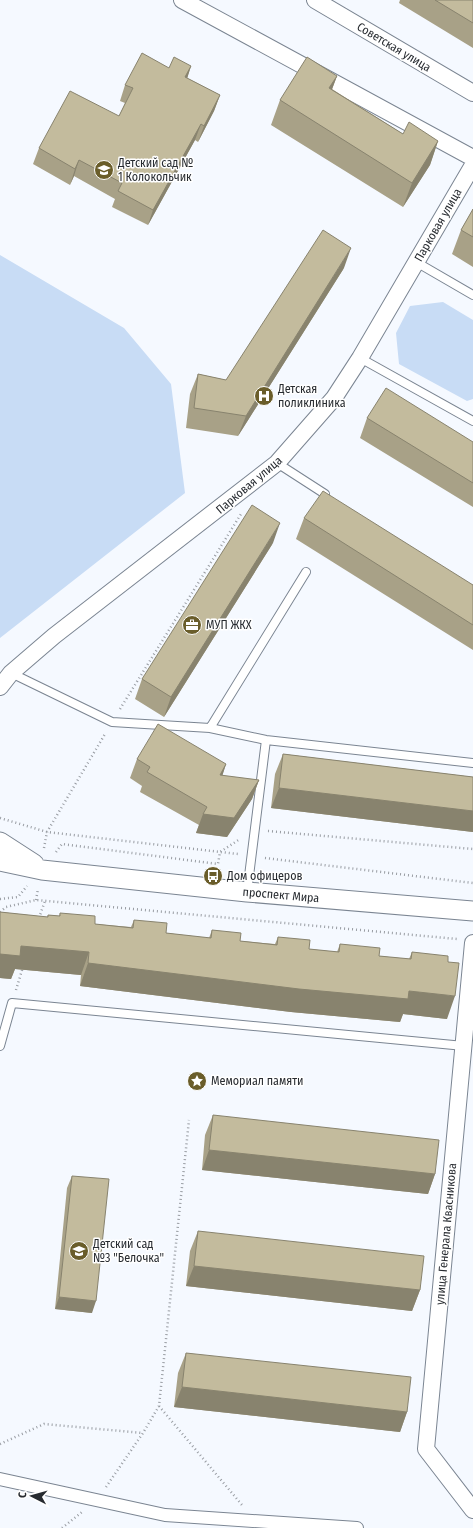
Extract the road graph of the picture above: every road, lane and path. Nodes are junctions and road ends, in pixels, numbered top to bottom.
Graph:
1 (182, 0) edge
2 (315, 0) edge
3 (473, 93) edge
4 (473, 158) edge
5 (473, 165) edge
6 (416, 262) junction
7 (473, 295) edge
8 (360, 358) junction
9 (473, 421) edge
10 (277, 463) junction
11 (240, 494) junction
12 (325, 494) edge
13 (306, 572) dead end
14 (11, 674) junction
15 (0, 687) edge
16 (112, 722) junction
17 (210, 728) junction
18 (266, 740) junction
19 (473, 763) edge
20 (0, 818) edge
21 (254, 830) junction
22 (46, 832) junction
23 (0, 842) edge
24 (473, 849) edge
25 (220, 852) junction
26 (251, 856) junction
27 (0, 861) edge
28 (42, 870) junction
29 (473, 883) edge
30 (247, 892) junction
31 (0, 899) edge
32 (36, 900) junction
33 (45, 901) junction
34 (473, 911) edge
35 (0, 912) edge
36 (38, 923) edge
37 (469, 941) edge
38 (26, 960) edge
39 (12, 1003) junction
40 (0, 1046) edge
41 (464, 1046) junction
42 (190, 1120) dead end
43 (158, 1406) junction
44 (144, 1433) junction
45 (0, 1444) edge
46 (0, 1479) edge
47 (96, 1500) junction
48 (473, 1510) edge
49 (256, 1521) junction
50 (357, 1528) edge

1 - 4 street
2 - 3 street, Советская улица
5 - 6 street, Парковая улица
6 - 7 lane
6 - 8 street, Парковая улица
8 - 9 lane
8 - 10 street, Парковая улица
10 - 11 street, Парковая улица
10 - 12 lane
11 - 14 street, Парковая улица
11 - 16 path
13 - 17 lane
14 - 15 street, Парковая улица
14 - 16 lane
16 - 17 lane
16 - 22 path
17 - 18 lane
18 - 19 lane
18 - 21 lane
20 - 22 path
21 - 24 path
21 - 25 path
21 - 26 lane
22 - 25 path
22 - 28 path
23 - 28 street, проспект Мира
25 - 26 path
25 - 28 path
26 - 29 path
26 - 30 lane
27 - 28 street, проспект Мира
28 - 30 street, проспект Мира
28 - 31 path
28 - 32 path
30 - 34 street, проспект Мира
32 - 33 path
32 - 35 path
33 - 36 path
33 - 37 path
37 - 41 street, улица Генерала Квасникова
38 - 39 path
39 - 40 lane
39 - 41 lane
41 - 48 street, улица Генерала Квасникова
42 - 43 path
43 - 44 path
43 - 49 path
44 - 45 path
44 - 47 path
46 - 47 street
47 - 49 street
49 - 50 street

